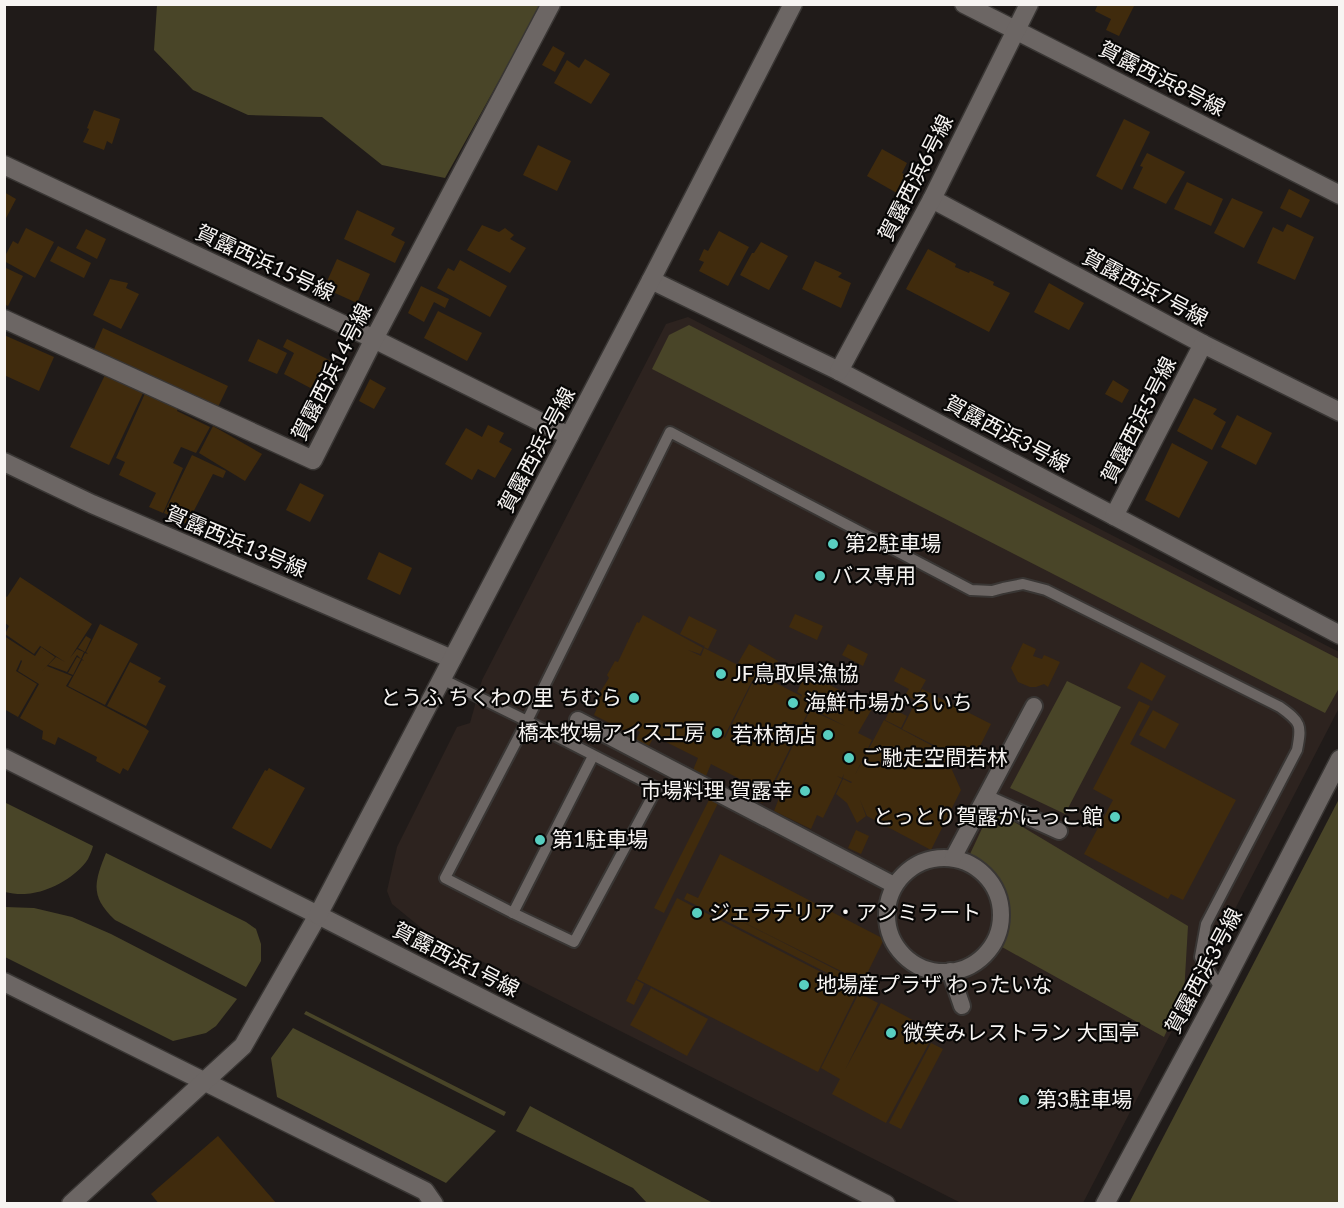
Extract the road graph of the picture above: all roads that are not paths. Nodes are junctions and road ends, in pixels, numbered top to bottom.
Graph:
1 (551, 4) edge
2 (793, 4) edge
3 (964, 4) edge
4 (1029, 4) edge
5 (1016, 30) junction
6 (4, 165) edge
7 (1340, 195) edge
8 (932, 199) junction
9 (651, 280) junction
10 (4, 319) edge
11 (374, 339) junction
12 (1203, 344) junction
13 (839, 371) junction
14 (1340, 412) edge
15 (569, 436) junction
16 (4, 462) edge
17 (1114, 516) junction
18 (1340, 635) edge
19 (452, 659) junction
20 (442, 679) junction
21 (1034, 706) dead end
22 (578, 720) dead end
23 (527, 721) junction
24 (593, 756) junction
25 (4, 758) edge
26 (1340, 759) edge
27 (986, 798) junction
28 (1059, 831) dead end
29 (953, 858) junction
30 (894, 885) junction
31 (513, 913) junction
32 (318, 915) junction
33 (950, 971) junction
34 (4, 982) edge
35 (1221, 989) junction
36 (962, 1006) dead end
37 (203, 1081) junction
38 (71, 1203) edge
39 (434, 1203) edge
40 (886, 1203) edge
41 (1106, 1203) edge

1 - 11 street, 賀露西浜14号線
2 - 9 street, 賀露西浜2号線
3 - 5 street, 賀露西浜8号線
4 - 5 street, 賀露西浜6号線
5 - 7 street, 賀露西浜8号線
5 - 8 street, 賀露西浜6号線
6 - 11 street, 賀露西浜15号線
8 - 12 street, 賀露西浜7号線
8 - 13 street, 賀露西浜6号線
9 - 13 street, 賀露西浜3号線
9 - 15 street, 賀露西浜2号線
10 - 11 street, 賀露西浜14号線
11 - 15 street, 賀露西浜15号線
12 - 14 street, 賀露西浜7号線
12 - 17 street, 賀露西浜5号線
13 - 17 street, 賀露西浜3号線
15 - 19 street, 賀露西浜2号線
16 - 19 street, 賀露西浜13号線
17 - 18 street, 賀露西浜3号線
19 - 20 street, 賀露西浜2号線
20 - 23 lane
20 - 32 street, 賀露西浜2号線
21 - 27 street
22 - 30 street
23 - 24 lane
23 - 31 lane
23 - 35 lane
24 - 31 lane
24 - 31 lane
25 - 32 street, 賀露西浜1号線
26 - 35 street, 賀露西浜3号線
27 - 28 street
27 - 29 street
29 - 30 street
29 - 33 street
30 - 33 street
32 - 37 street, 賀露西浜2号線
32 - 40 street, 賀露西浜1号線
33 - 36 street
34 - 37 street
35 - 41 street, 賀露西浜3号線
37 - 38 street, 賀露西浜2号線
37 - 39 street

